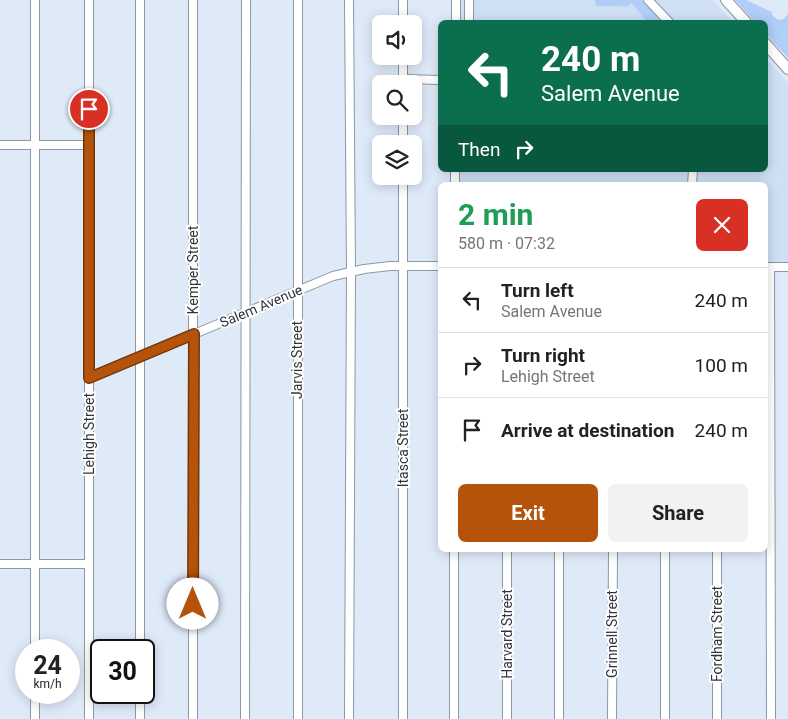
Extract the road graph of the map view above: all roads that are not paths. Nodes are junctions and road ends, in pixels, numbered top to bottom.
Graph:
1 (35, 0) edge
2 (89, 0) edge
3 (140, 0) edge
4 (193, 0) edge
5 (246, 0) edge
6 (298, 0) edge
7 (349, 0) edge
8 (403, 0) edge
9 (456, 0) edge
10 (469, 0) edge
11 (648, 0) edge
12 (726, 0) edge
13 (403, 15) edge
14 (456, 20) edge
15 (469, 20) edge
16 (667, 20) edge
17 (744, 20) edge
18 (768, 47) edge
19 (774, 54) junction
20 (788, 69) edge
21 (788, 76) edge
22 (422, 80) edge
23 (438, 80) edge
24 (0, 145) edge
25 (36, 145) junction
26 (88, 145) junction
27 (403, 185) edge
28 (404, 266) junction
29 (438, 266) edge
30 (768, 267) edge
31 (788, 267) edge
32 (351, 272) junction
33 (297, 290) junction
34 (245, 312) junction
35 (194, 334) junction
36 (140, 356) junction
37 (89, 378) junction
38 (768, 380) edge
39 (454, 552) edge
40 (507, 552) edge
41 (559, 552) edge
42 (612, 552) edge
43 (665, 552) edge
44 (717, 552) edge
45 (0, 564) edge
46 (35, 564) junction
47 (88, 564) junction
48 (35, 639) edge
49 (140, 639) edge
50 (35, 704) edge
51 (140, 704) edge
52 (35, 719) edge
53 (89, 719) edge
54 (140, 719) edge
55 (193, 719) edge
56 (245, 719) edge
57 (298, 719) edge
58 (349, 719) edge
59 (403, 719) edge
60 (454, 719) edge
61 (507, 719) edge
62 (559, 719) edge
63 (612, 719) edge
64 (665, 719) edge
65 (717, 719) edge
66 (771, 719) edge

1 - 25 street
2 - 26 street, Lehigh Street
3 - 36 street
4 - 35 street, Kemper Street
5 - 34 street
6 - 33 street, Jarvis Street
7 - 32 street
8 - 13 street
9 - 14 street
10 - 15 street
11 - 16 street
12 - 17 main road
18 - 19 main road
19 - 20 main road
19 - 21 main road
22 - 23 street
24 - 25 street
25 - 26 street
25 - 46 street
26 - 37 street, Lehigh Street
27 - 28 street, Itasca Street
28 - 29 street, Salem Avenue
28 - 32 street, Salem Avenue
28 - 59 street, Itasca Street
30 - 31 street
32 - 33 street, Salem Avenue
32 - 58 street
33 - 34 street, Salem Avenue
33 - 57 street, Jarvis Street
34 - 35 street, Salem Avenue
34 - 56 street
35 - 36 street, Salem Avenue
35 - 55 street, Kemper Street
36 - 37 street, Salem Avenue
36 - 49 street
37 - 47 street, Lehigh Street
38 - 66 street
39 - 60 street
40 - 61 street, Harvard Street
41 - 62 street
42 - 63 street, Grinnell Street
43 - 64 street
44 - 65 street, Fordham Street
45 - 46 street
46 - 47 street
46 - 48 street
47 - 53 street, Lehigh Street
50 - 52 street
51 - 54 street

